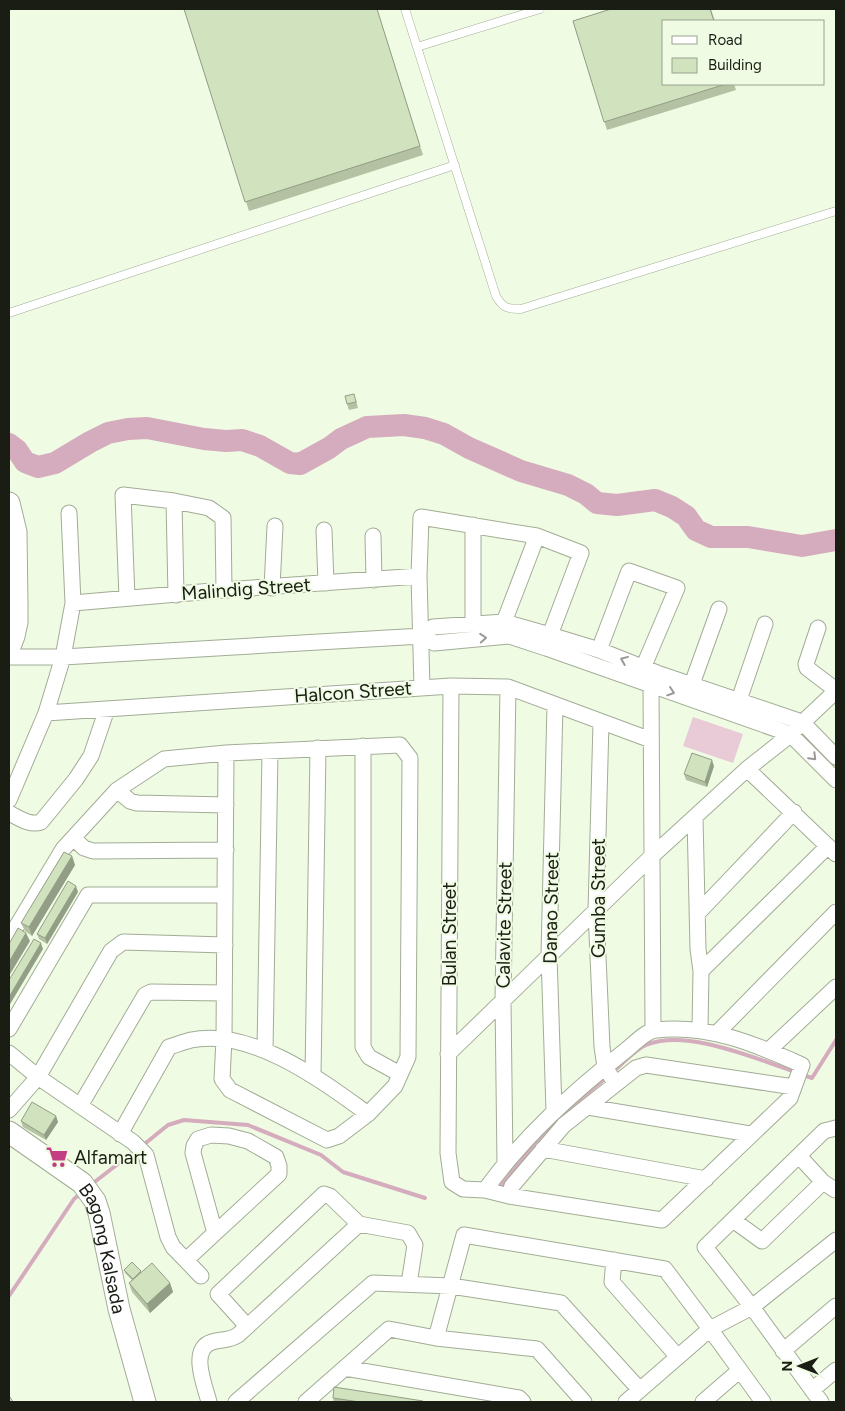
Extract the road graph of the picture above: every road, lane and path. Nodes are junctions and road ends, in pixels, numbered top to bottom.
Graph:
1 (405, 9) edge
2 (540, 9) edge
3 (418, 47) junction
4 (456, 165) junction
5 (836, 211) edge
6 (9, 313) edge
7 (174, 501) junction
8 (9, 503) edge
9 (69, 513) dead end
10 (473, 525) junction
11 (275, 526) dead end
12 (324, 530) dead end
13 (373, 536) dead end
14 (537, 536) junction
15 (419, 576) junction
16 (374, 580) junction
17 (326, 583) junction
18 (272, 588) junction
19 (224, 590) junction
20 (176, 595) junction
21 (127, 598) junction
22 (72, 603) junction
23 (720, 609) dead end
24 (504, 622) junction
25 (474, 624) junction
26 (765, 624) dead end
27 (818, 628) dead end
28 (550, 635) junction
29 (422, 636) junction
30 (10, 640) edge
31 (599, 650) junction
32 (9, 657) edge
33 (63, 657) junction
34 (643, 668) junction
35 (692, 684) junction
36 (450, 686) junction
37 (651, 686) junction
38 (508, 687) junction
39 (422, 688) junction
40 (836, 690) edge
41 (739, 700) junction
42 (555, 705) junction
43 (107, 709) junction
44 (46, 713) junction
45 (600, 722) junction
46 (802, 722) junction
47 (790, 734) junction
48 (651, 740) junction
49 (363, 746) junction
50 (318, 748) junction
51 (270, 751) junction
52 (226, 753) junction
53 (836, 757) edge
54 (747, 769) junction
55 (836, 780) edge
56 (117, 790) junction
57 (9, 800) edge
58 (226, 805) junction
59 (794, 812) junction
60 (9, 813) edge
61 (695, 817) junction
62 (73, 838) junction
63 (226, 850) junction
64 (832, 850) edge
65 (652, 856) junction
66 (225, 895) junction
67 (596, 911) junction
68 (836, 912) edge
69 (697, 914) junction
70 (9, 939) edge
71 (225, 945) junction
72 (550, 955) junction
73 (701, 971) junction
74 (836, 987) edge
75 (224, 993) junction
76 (503, 1001) junction
77 (9, 1028) edge
78 (700, 1029) junction
79 (653, 1030) junction
80 (717, 1033) junction
81 (224, 1039) junction
82 (265, 1050) junction
83 (769, 1050) junction
84 (9, 1053) edge
85 (448, 1054) junction
86 (313, 1074) junction
87 (400, 1074) junction
88 (610, 1075) junction
89 (38, 1077) junction
90 (797, 1078) junction
91 (80, 1106) junction
92 (588, 1107) junction
93 (9, 1110) edge
94 (554, 1111) junction
95 (368, 1114) junction
96 (9, 1127) edge
97 (836, 1128) edge
98 (9, 1132) edge
99 (120, 1134) junction
100 (750, 1134) junction
101 (543, 1149) junction
102 (799, 1156) junction
103 (505, 1163) junction
104 (706, 1179) junction
105 (485, 1190) junction
106 (509, 1196) junction
107 (733, 1220) junction
108 (359, 1224) junction
109 (216, 1233) junction
110 (836, 1240) edge
111 (186, 1260) junction
112 (614, 1260) junction
113 (201, 1276) dead end
114 (409, 1284) junction
115 (451, 1286) junction
116 (836, 1306) edge
117 (752, 1307) junction
118 (247, 1326) junction
119 (710, 1329) junction
120 (436, 1338) junction
121 (783, 1350) junction
122 (678, 1357) junction
123 (345, 1368) junction
124 (740, 1370) junction
125 (836, 1370) edge
126 (640, 1390) junction
127 (812, 1390) junction
128 (145, 1402) edge
129 (209, 1402) edge
130 (236, 1402) edge
131 (306, 1402) edge
132 (523, 1402) edge
133 (584, 1402) edge
134 (626, 1402) edge
135 (704, 1402) edge
136 (763, 1402) edge
137 (821, 1402) edge

1 - 3 lane
2 - 3 lane
3 - 4 lane
4 - 5 lane
4 - 6 lane
7 - 19 street
7 - 20 street
7 - 21 street
8 - 30 street
9 - 22 street
10 - 14 street
10 - 15 street
10 - 25 street
11 - 18 street
12 - 17 street
13 - 16 street
14 - 24 street
14 - 28 street
15 - 16 street, Malindig Street
15 - 29 street
16 - 17 street, Malindig Street
17 - 18 street, Malindig Street
18 - 19 street, Malindig Street
19 - 20 street, Malindig Street
20 - 21 street, Malindig Street
21 - 22 street, Malindig Street
22 - 33 street
23 - 35 street
24 - 25 street
24 - 28 street
25 - 29 street
26 - 41 street
27 - 40 street
28 - 31 street
29 - 33 street
29 -> 37 street
29 - 39 street
34 -> 31 street
31 - 34 street
32 - 33 street
33 - 44 street
34 - 35 street
35 - 41 street
36 - 38 street, Halcon Street
36 - 39 street, Halcon Street
36 - 85 street, Bulan Street
37 -> 47 street
37 - 48 street
38 - 42 street, Halcon Street
38 - 76 street, Calavite Street
39 - 43 street, Halcon Street
40 - 46 street
41 - 46 street
42 - 45 street, Halcon Street
42 - 72 street, Danao Street
43 - 44 street, Halcon Street
43 - 60 street
44 - 57 street
45 - 48 street, Halcon Street
45 - 67 street, Gumba Street
46 - 47 street
46 - 53 street
47 - 54 street
47 -> 55 street
48 - 65 street
49 - 50 street
49 - 87 street
49 - 87 street
50 - 51 street
50 - 86 street
51 - 52 street
51 - 82 street
52 - 56 street
52 - 58 street
54 - 59 street
54 - 61 street
56 - 58 street
56 - 62 street
58 - 63 street
59 - 64 street
59 - 69 street
61 - 65 street
61 - 69 street
62 - 63 street
62 - 70 street
63 - 66 street
64 - 73 street
65 - 67 street
65 - 79 street
66 - 71 street
66 - 77 street
67 - 72 street
67 - 88 street, Gumba Street
68 - 80 street
69 - 73 street
71 - 75 street
71 - 89 street
72 - 76 street
72 - 94 street, Danao Street
73 - 78 street
74 - 83 street
75 - 81 street
75 - 91 street
76 - 85 street
76 - 103 street, Calavite Street
78 - 79 street
78 - 80 street
79 - 88 street
80 - 83 street
81 - 82 street
81 - 95 street
81 - 99 street
82 - 86 street
83 - 90 street
84 - 89 street
85 - 105 street, Bulan Street
86 - 95 street
87 - 95 street
88 - 90 street
88 - 92 street
88 - 94 street
89 - 91 street
89 - 93 street
89 - 96 street
90 - 100 street
91 - 99 street
92 - 100 street
92 - 101 street
94 - 103 street
97 - 102 street
98 - 128 street, Bagong Kalsada
99 - 111 street
100 - 104 street
101 - 104 street
101 - 106 street
102 - 107 street
102 - 107 street
103 - 105 street
104 - 106 street
105 - 106 street
107 - 117 street
108 - 114 street
108 - 118 street
108 - 118 street
109 - 109 street
109 - 111 street
110 - 117 street
111 - 113 street
112 - 115 street
112 - 119 street
112 - 122 street
114 - 115 street
114 - 130 street
115 - 120 street
115 - 126 street
116 - 121 street
117 - 119 street
117 - 121 street
118 - 129 street
119 - 122 street
119 - 124 street
120 - 123 street
120 - 133 street
121 - 127 street
122 - 126 street
123 - 131 street
123 - 132 street
124 - 135 street
124 - 136 street
125 - 127 street
126 - 134 street
127 - 137 street

